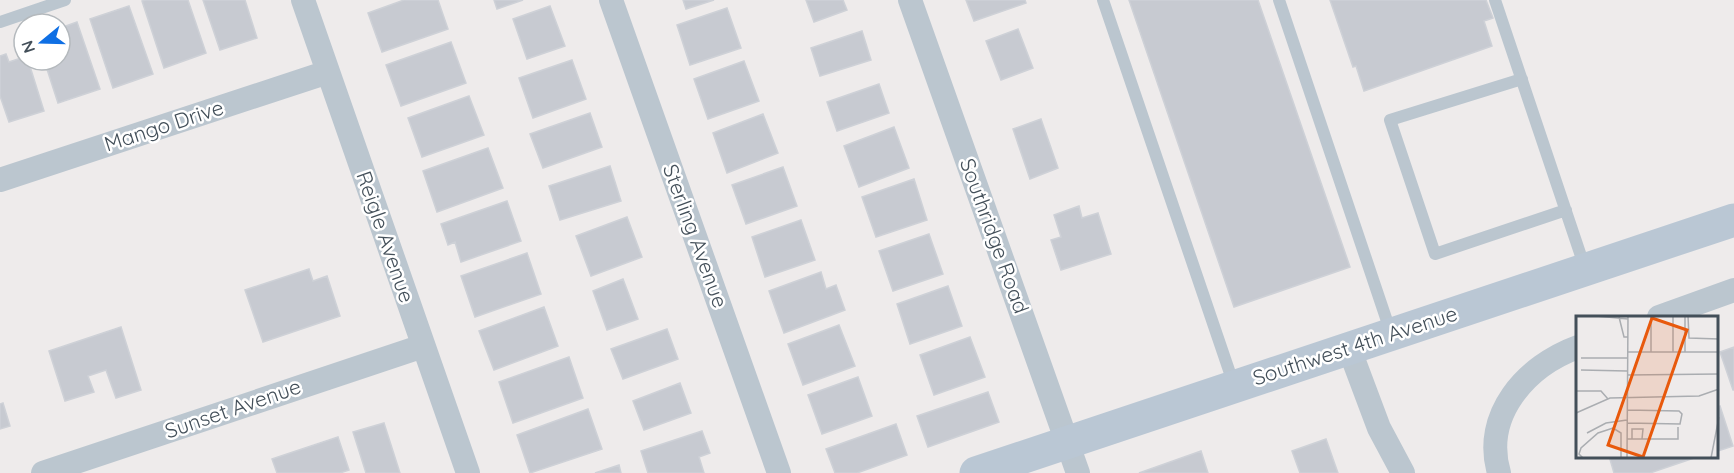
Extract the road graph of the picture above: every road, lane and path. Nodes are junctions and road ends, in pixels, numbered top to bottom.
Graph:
1 (65, 0) edge
2 (303, 0) edge
3 (611, 0) edge
4 (910, 0) edge
5 (1103, 0) edge
6 (1280, 0) edge
7 (1495, 0) edge
8 (0, 22) edge
9 (328, 72) junction
10 (1522, 79) junction
11 (0, 180) edge
12 (1566, 210) junction
13 (1734, 220) edge
14 (1586, 269) junction
15 (1734, 290) edge
16 (1662, 316) edge
17 (1391, 334) junction
18 (423, 346) junction
19 (1576, 347) edge
20 (1350, 348) junction
21 (1235, 387) junction
22 (1067, 442) junction
23 (43, 473) edge
24 (468, 473) edge
25 (779, 473) edge
26 (976, 473) edge
27 (1078, 473) edge
28 (1403, 473) edge
29 (1499, 473) edge

1 - 8 lane
2 - 9 street, Reigle Avenue
3 - 25 street, Sterling Avenue
4 - 22 street, Southridge Road
5 - 21 lane
6 - 17 lane
7 - 10 lane
9 - 11 street, Mango Drive
9 - 18 street, Reigle Avenue
10 - 12 lane
10 - 12 lane
12 - 14 lane
13 - 14 street, Southwest 4th Avenue
14 - 17 street, Southwest 4th Avenue
15 - 16 street
17 - 20 street, Southwest 4th Avenue
18 - 23 street, Sunset Avenue
18 - 24 street, Reigle Avenue
19 - 29 street
20 - 21 street, Southwest 4th Avenue
20 - 28 street
21 - 22 street, Southwest 4th Avenue
22 - 26 street, Southwest 4th Avenue
22 - 27 street, Southridge Road

